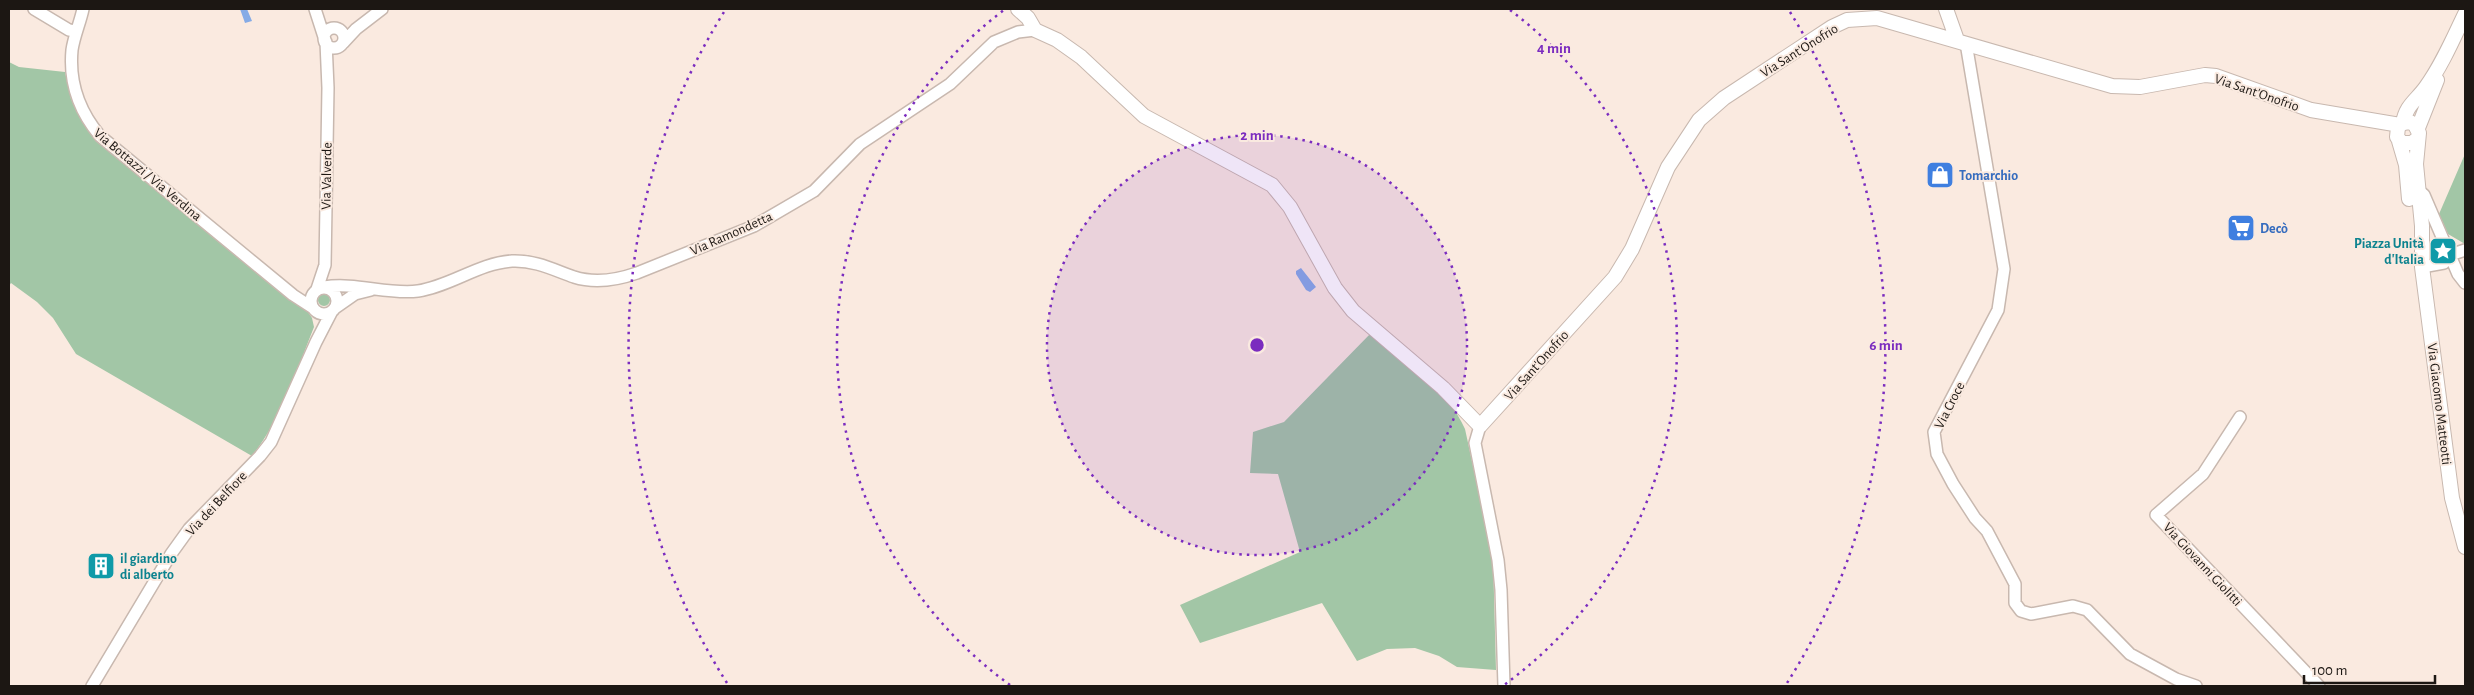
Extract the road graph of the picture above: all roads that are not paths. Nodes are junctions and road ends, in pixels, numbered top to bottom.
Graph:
1 (34, 9) edge
2 (83, 9) edge
3 (317, 9) edge
4 (382, 9) edge
5 (1018, 9) edge
6 (1946, 9) edge
7 (2465, 14) edge
8 (367, 19) junction
9 (338, 29) junction
10 (1035, 30) junction
11 (76, 32) junction
12 (325, 41) junction
13 (1961, 42) junction
14 (342, 44) junction
15 (2444, 58) junction
16 (328, 88) junction
17 (2365, 120) junction
18 (2401, 127) junction
19 (2418, 133) junction
20 (2417, 190) junction
21 (2465, 250) edge
22 (2450, 255) junction
23 (2422, 263) junction
24 (277, 281) junction
25 (2465, 283) edge
26 (378, 288) junction
27 (325, 290) junction
28 (314, 309) junction
29 (334, 309) junction
30 (316, 342) junction
31 (2240, 417) dead end
32 (1480, 426) junction
33 (2465, 547) edge
34 (2178, 682) edge
35 (92, 686) edge
36 (1504, 686) edge
37 (2196, 686) edge
38 (2318, 686) edge

1 - 11 street
2 - 11 street, Via Bottazzi / Via Verdina
3 - 9 street
3 - 12 street
4 - 8 street
5 - 10 main road
6 - 13 main road
7 - 15 main road
8 - 9 street
8 - 14 street
9 - 12 street
9 - 14 street
10 - 26 street, Via Ramondetta
10 - 32 main road
11 - 24 street, Via Bottazzi / Via Verdina
12 - 14 street
12 - 16 street
13 - 17 main road, Via Sant'Onofrio
13 - 32 main road, Via Sant'Onofrio
13 - 34 street, Via Croce
14 - 16 street
15 - 18 main road
15 - 19 main road
16 - 27 street, Via Valverde
17 - 18 main road
17 - 18 main road
18 - 19 main road
18 - 19 main road
18 - 23 main road
19 - 20 main road
20 - 22 street
20 - 23 main road
21 - 22 street
22 - 23 street
22 - 25 street
23 - 33 main road, Via Giacomo Matteotti
24 - 27 street, Via Ramondetta
24 - 28 street, Via Bottazzi / Via Verdina
26 - 27 street, Via Ramondetta
26 - 29 street
27 - 28 street
27 - 29 street
28 - 29 street
28 - 30 street
29 - 30 street, Via dei Belfiore
30 - 35 street, Via dei Belfiore
31 - 38 street, Via Giovanni Giolitti
32 - 36 street
34 - 37 street, Via Croce

